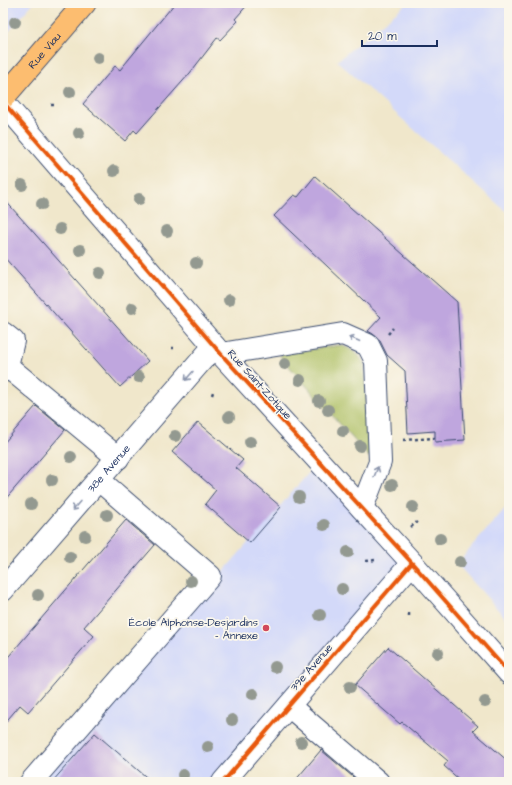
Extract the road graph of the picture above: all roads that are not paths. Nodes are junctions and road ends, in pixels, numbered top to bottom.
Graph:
1 (85, 3) edge
2 (3, 98) edge
3 (3, 102) edge
4 (3, 332) edge
5 (217, 350) junction
6 (5, 368) edge
7 (118, 458) junction
8 (99, 480) junction
9 (362, 508) junction
10 (412, 563) junction
11 (3, 590) edge
12 (509, 673) edge
13 (289, 706) junction
14 (31, 782) edge
15 (223, 782) edge
16 (378, 782) edge

1 - 2 main road, Rue Viau
3 - 5 street, Rue Saint-Zotique
4 - 6 street
5 -> 7 street, 38e Avenue
5 - 9 street, Rue Saint-Zotique
9 -> 5 street
6 - 7 street
7 - 8 street, 38e Avenue
8 -> 11 street, 38e Avenue
8 - 14 street
9 - 10 street, Rue Saint-Zotique
10 - 12 street, Rue Saint-Zotique
10 - 13 street, 39e Avenue
13 - 15 street, 39e Avenue
13 - 16 street

